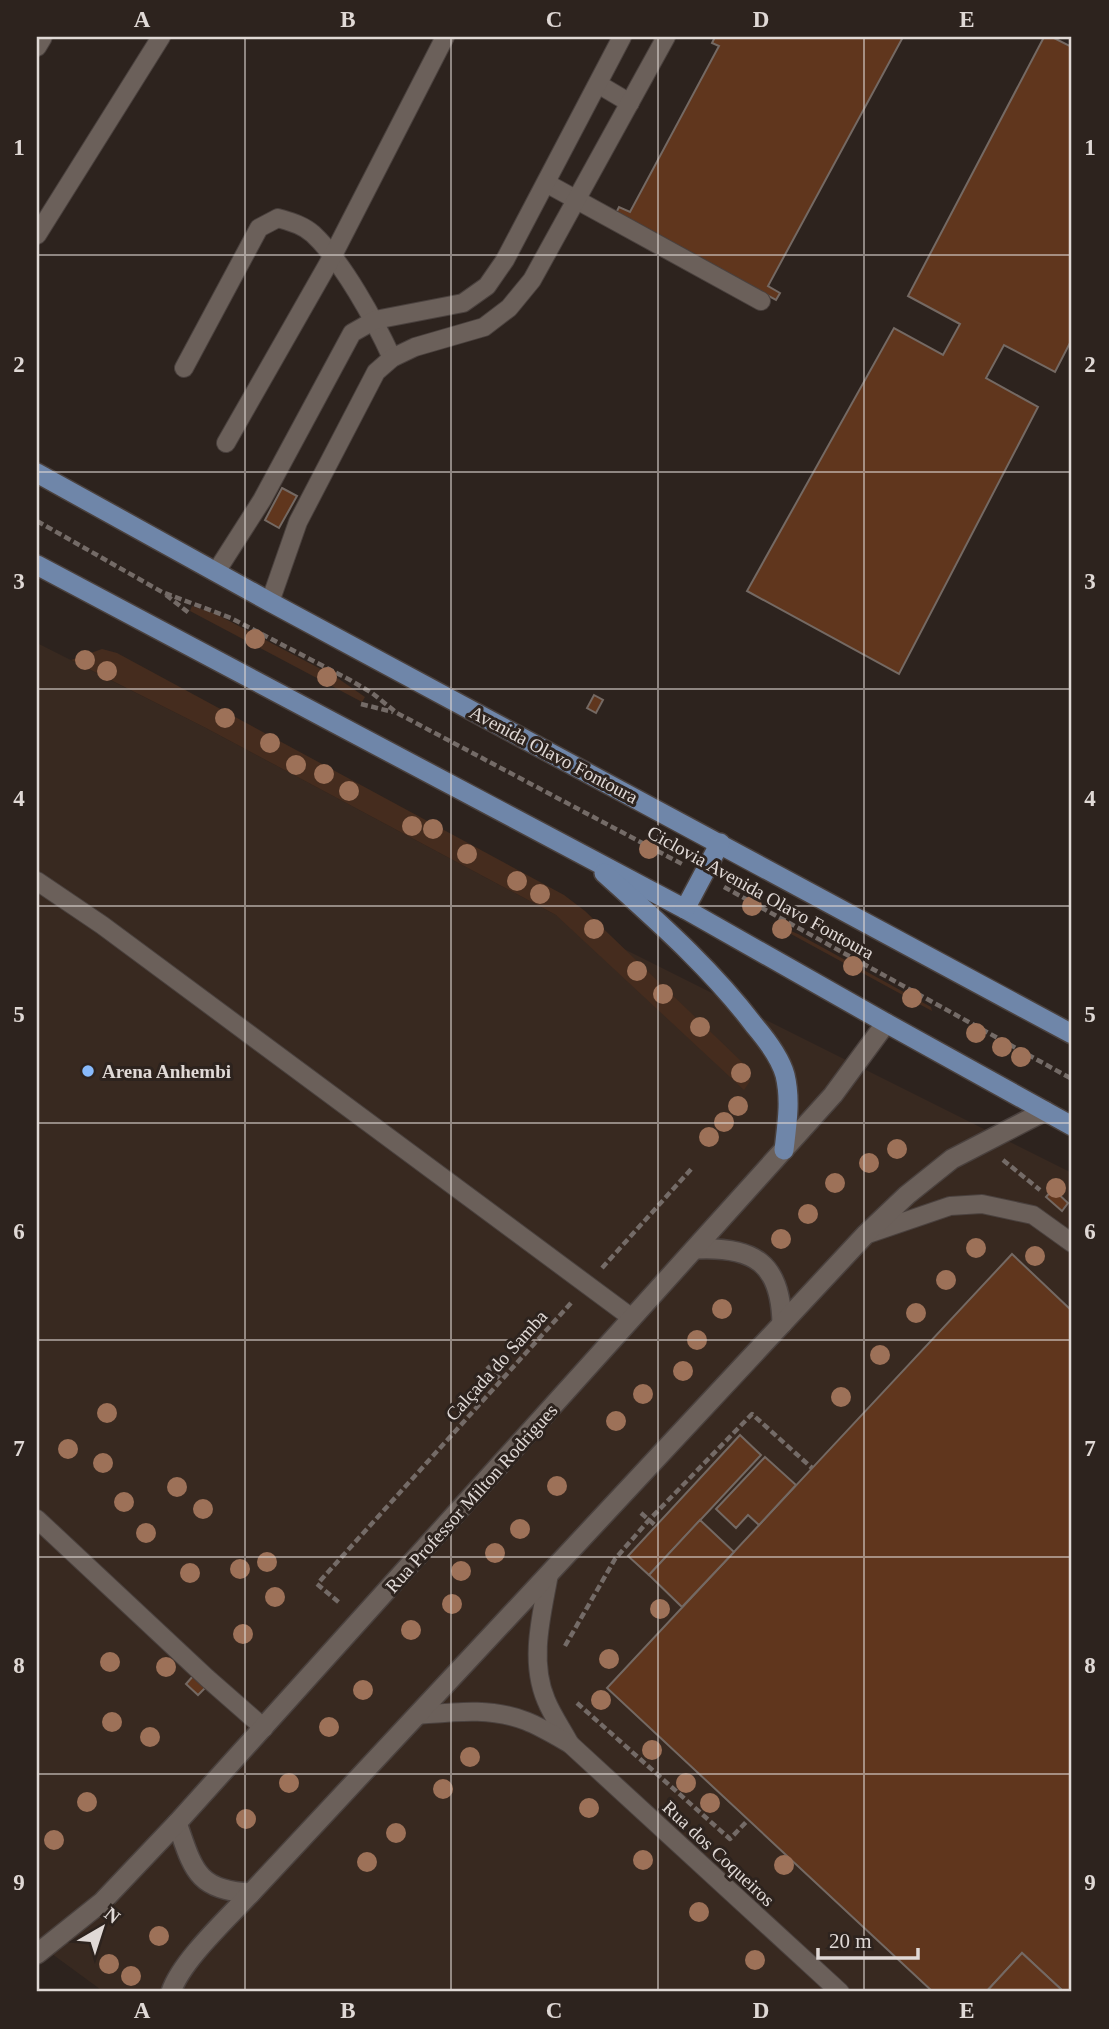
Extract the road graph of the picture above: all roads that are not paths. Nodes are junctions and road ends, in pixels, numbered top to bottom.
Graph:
1 (43, 37) edge
2 (161, 37) edge
3 (445, 37) edge
4 (622, 37) edge
5 (666, 37) edge
6 (37, 47) edge
7 (598, 84) junction
8 (630, 103) junction
9 (546, 183) junction
10 (577, 199) junction
11 (37, 235) edge
12 (332, 257) junction
13 (761, 300) dead end
14 (374, 320) junction
15 (392, 358) junction
16 (184, 368) dead end
17 (226, 443) dead end
18 (37, 473) edge
19 (37, 565) edge
20 (216, 572) junction
21 (270, 602) junction
22 (720, 843) junction
23 (582, 853) junction
24 (37, 881) edge
25 (685, 909) junction
26 (886, 1023) junction
27 (1072, 1034) edge
28 (1045, 1111) junction
29 (1072, 1126) edge
30 (784, 1150) junction
31 (865, 1236) junction
32 (1072, 1243) edge
33 (695, 1249) junction
34 (632, 1318) junction
35 (782, 1324) junction
36 (37, 1519) edge
37 (549, 1574) junction
38 (418, 1714) junction
39 (264, 1728) junction
40 (570, 1744) junction
41 (177, 1823) junction
42 (251, 1893) junction
43 (37, 1954) edge
44 (171, 1992) edge
45 (840, 1992) edge

1 - 6 lane
2 - 11 lane
3 - 12 lane
4 - 7 lane
5 - 8 lane
7 - 8 lane
7 - 9 lane
8 - 10 lane
9 - 10 lane
9 - 14 lane
10 - 13 lane
10 - 15 lane
12 - 14 lane
12 - 16 lane
12 - 17 lane
14 - 15 lane
14 - 20 lane
15 - 21 lane
18 - 20 main road, Avenida Olavo Fontoura
19 - 23 main road
20 - 21 main road, Avenida Olavo Fontoura
21 - 22 main road, Avenida Olavo Fontoura
22 - 25 main road
22 - 27 main road, Avenida Olavo Fontoura
23 - 25 main road
23 - 30 main road
24 - 34 lane
25 - 26 main road
26 - 28 main road
26 - 30 street, Rua Professor Milton Rodrigues
28 - 29 main road
28 - 31 street
30 - 33 street, Rua Professor Milton Rodrigues
31 - 32 lane
31 - 35 street
33 - 34 street, Rua Professor Milton Rodrigues
33 - 35 street
34 - 39 street, Rua Professor Milton Rodrigues
35 - 37 street
36 - 39 lane
37 - 38 street
37 - 40 lane
38 - 40 lane
38 - 42 street
39 - 41 street, Rua Professor Milton Rodrigues
40 - 45 lane, Rua dos Coqueiros
41 - 42 street
41 - 43 street, Rua Professor Milton Rodrigues
42 - 44 street

